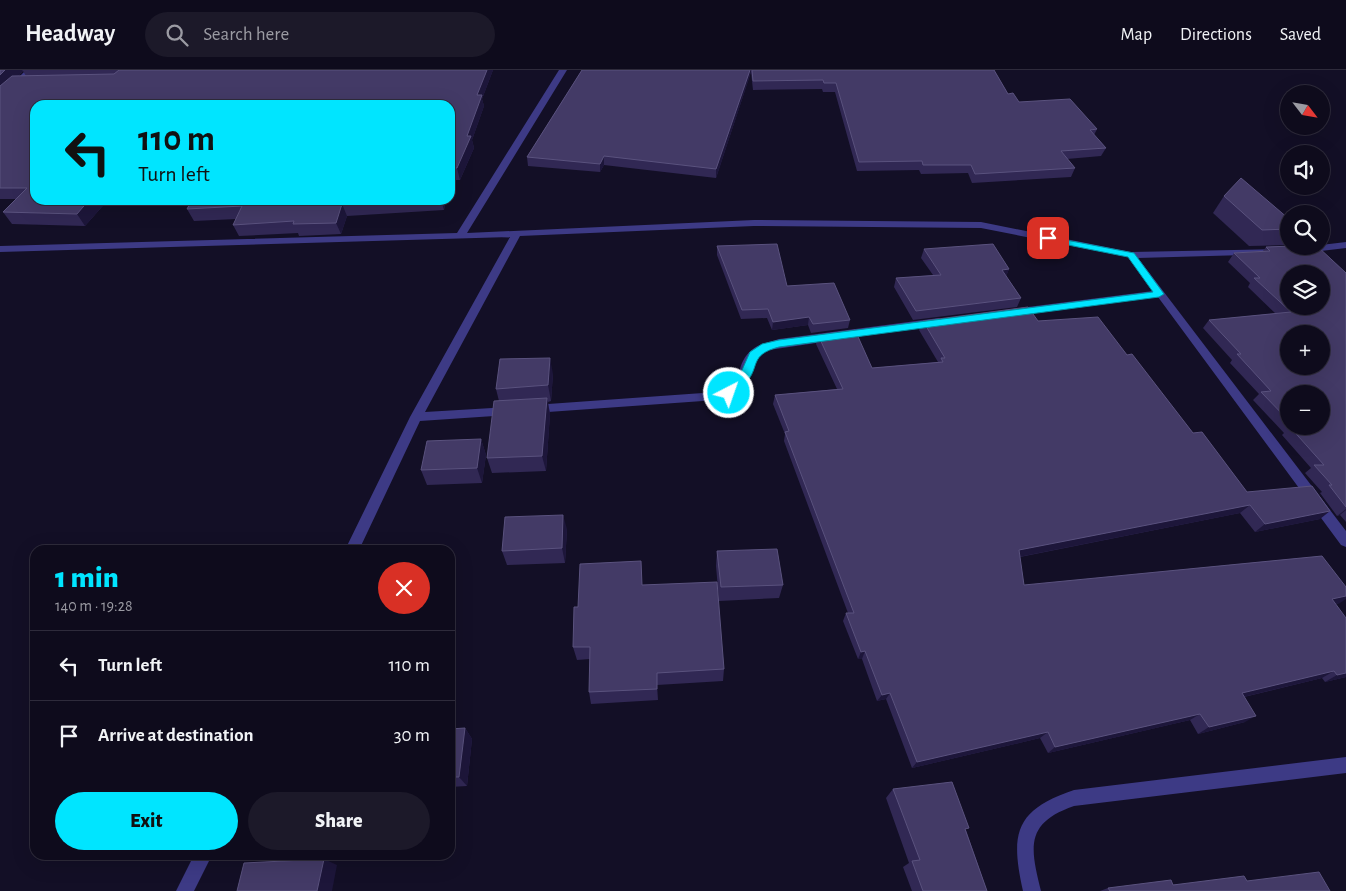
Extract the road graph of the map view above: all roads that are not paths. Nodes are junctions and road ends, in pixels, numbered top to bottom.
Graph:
1 (30, 70) edge
2 (563, 70) edge
3 (16, 83) junction
4 (25, 83) edge
5 (0, 100) edge
6 (517, 234) junction
7 (460, 236) junction
8 (1346, 245) edge
9 (0, 249) edge
10 (1131, 255) junction
11 (1159, 294) junction
12 (1005, 314) edge
13 (946, 322) edge
14 (416, 417) junction
15 (1346, 541) edge
16 (354, 545) edge
17 (1346, 765) edge
18 (200, 860) edge
19 (185, 891) edge
20 (1032, 891) edge

1 - 3 street
2 - 7 street
3 - 4 street
3 - 5 street
6 - 7 street
6 - 10 street
6 - 14 street
7 - 9 street
8 - 10 street
10 - 11 street
11 - 12 street
11 - 15 street
13 - 14 street
14 - 16 street
17 - 20 street
18 - 19 street

